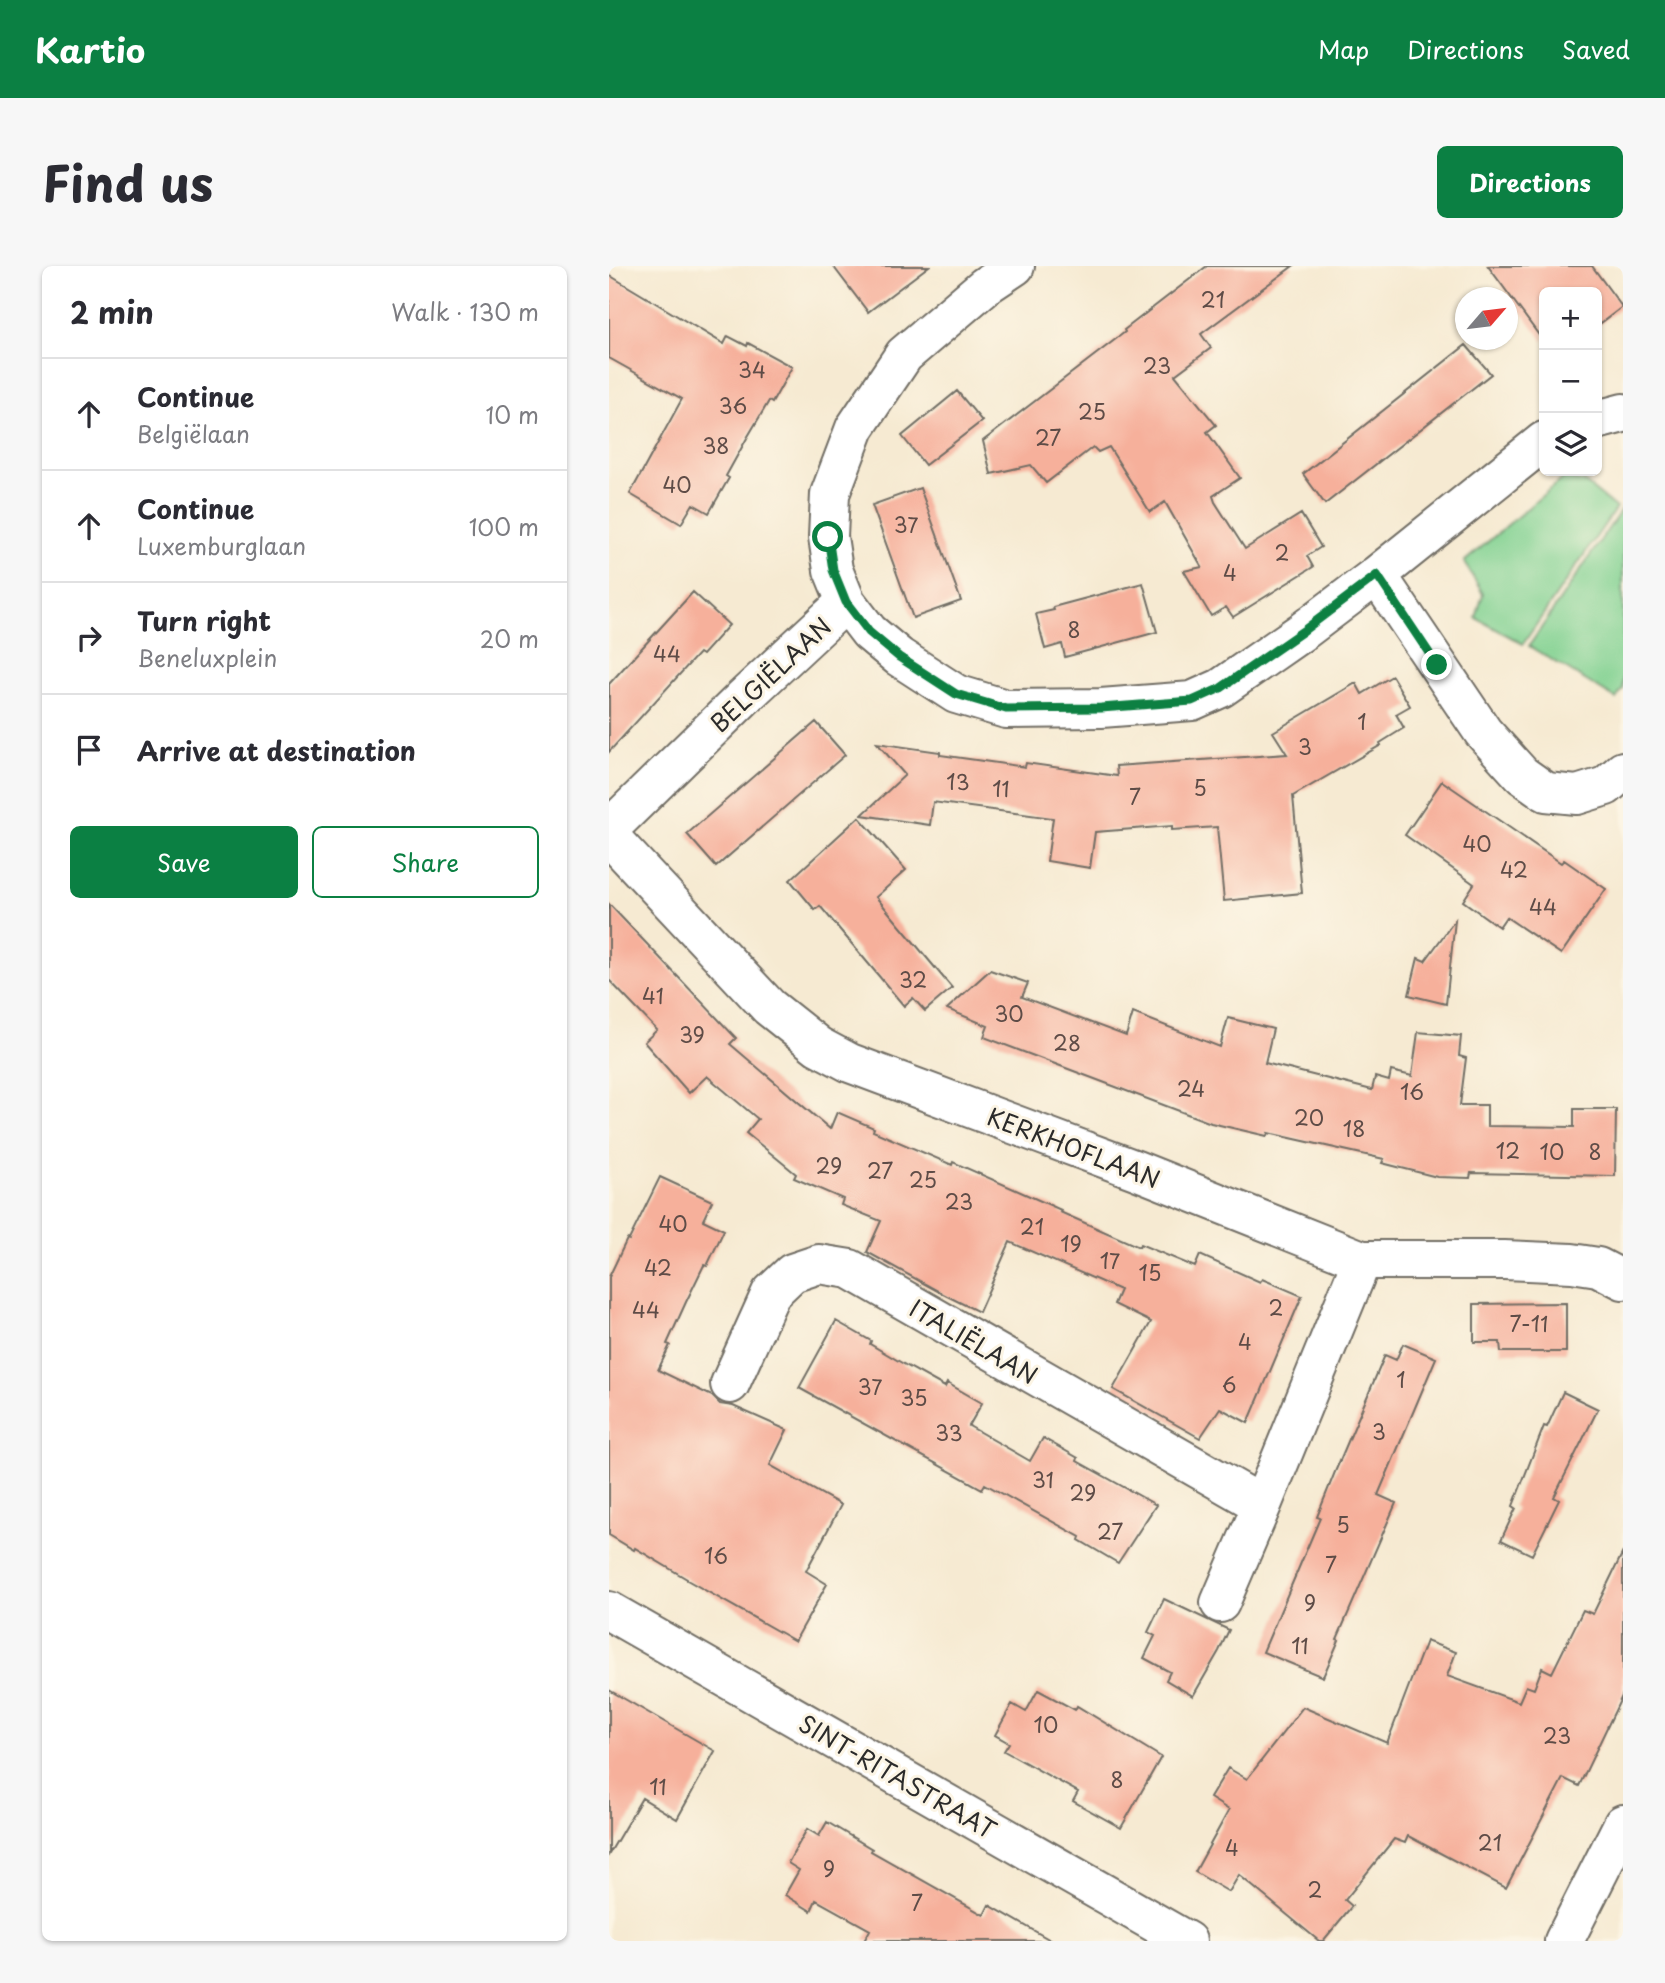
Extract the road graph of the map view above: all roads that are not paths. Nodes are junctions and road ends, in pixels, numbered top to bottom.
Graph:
1 (1015, 266) edge
2 (1623, 413) edge
3 (1602, 419) edge
4 (1539, 445) edge
5 (1377, 575) junction
6 (846, 602) junction
7 (1623, 771) edge
8 (609, 829) edge
9 (609, 836) edge
10 (1361, 1260) junction
11 (1623, 1280) edge
12 (730, 1384) dead end
13 (1262, 1505) junction
14 (1220, 1603) dead end
15 (609, 1611) edge
16 (1623, 1824) edge
17 (1187, 1941) edge
18 (1564, 1941) edge

1 - 6 street, BELGIËLAAN
2 - 3 street
4 - 5 street
5 - 6 street
5 - 7 street
6 - 8 street, BELGIËLAAN
9 - 10 street, KERKHOFLAAN
10 - 11 street, KERKHOFLAAN
10 - 13 street
12 - 13 street, ITALIËLAAN
13 - 14 street
15 - 17 street, SINT-RITASTRAAT
16 - 18 street

